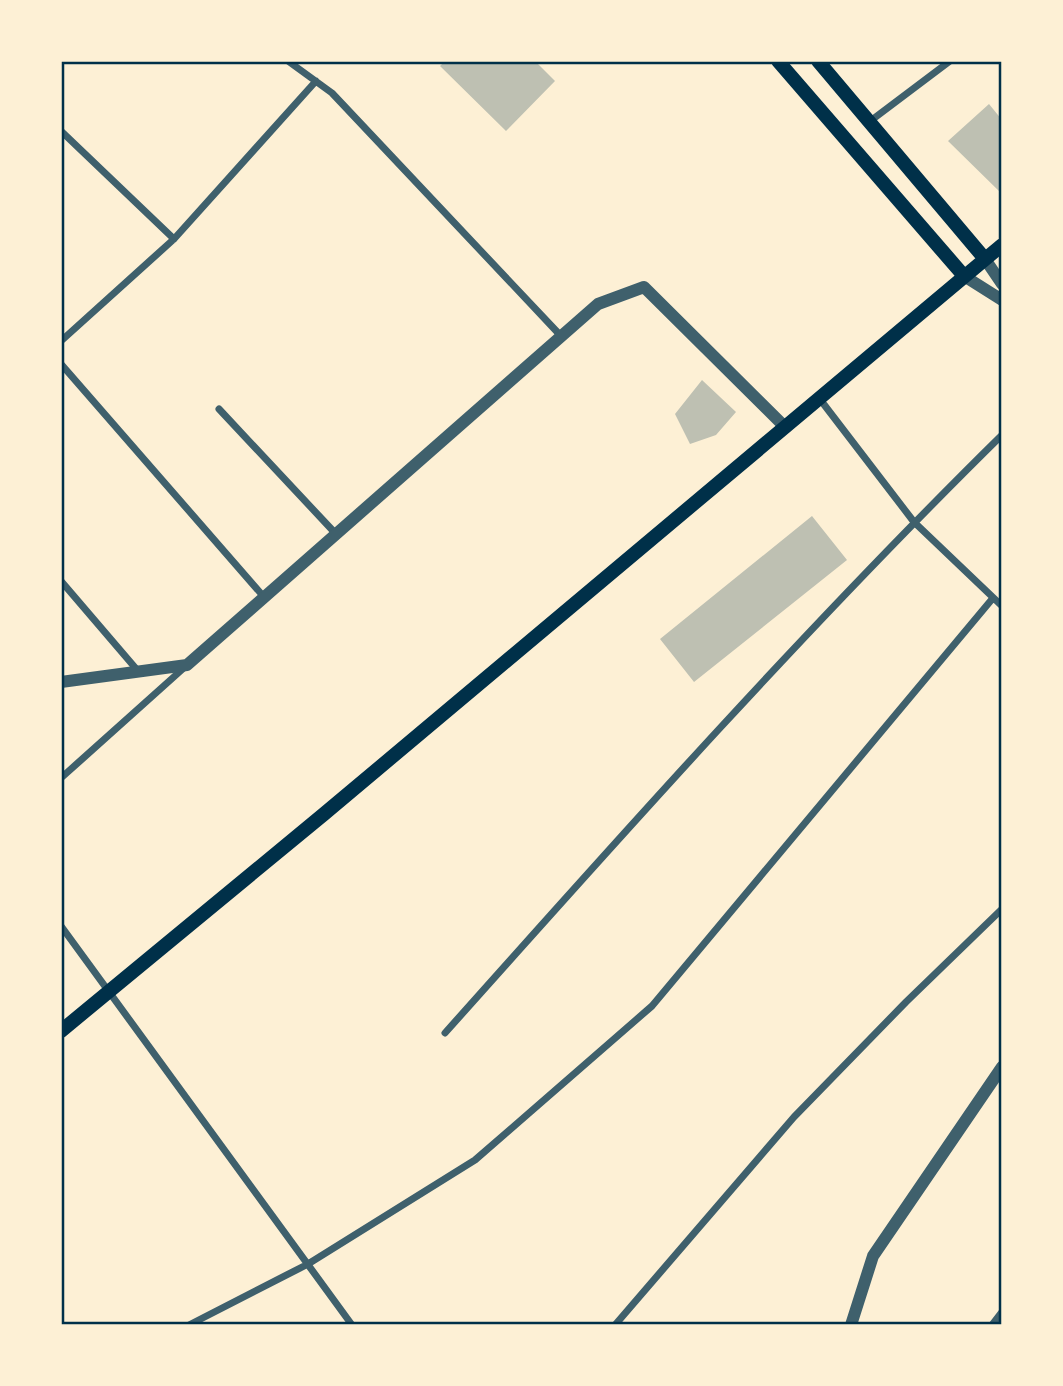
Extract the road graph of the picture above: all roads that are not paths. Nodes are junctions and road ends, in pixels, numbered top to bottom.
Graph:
1 (288, 61) edge
2 (778, 61) edge
3 (818, 61) edge
4 (950, 61) edge
5 (316, 81) junction
6 (869, 122) junction
7 (61, 131) edge
8 (174, 239) junction
9 (1002, 244) edge
10 (985, 259) junction
11 (964, 276) junction
12 (1002, 284) edge
13 (1002, 300) edge
14 (561, 336) junction
15 (61, 341) edge
16 (61, 364) edge
17 (819, 397) junction
18 (219, 410) dead end
19 (784, 426) junction
20 (1002, 435) edge
21 (914, 522) junction
22 (336, 534) junction
23 (61, 581) edge
24 (264, 597) junction
25 (993, 598) junction
26 (1002, 606) edge
27 (187, 665) junction
28 (138, 672) junction
29 (61, 682) edge
30 (61, 778) edge
31 (1002, 909) edge
32 (61, 926) edge
33 (109, 992) junction
34 (61, 1031) edge
35 (445, 1033) dead end
36 (1002, 1067) edge
37 (308, 1264) junction
38 (1002, 1312) edge
39 (189, 1325) edge
40 (352, 1325) edge
41 (615, 1325) edge
42 (851, 1325) edge
43 (992, 1325) edge

1 - 5 street
2 - 11 main road
3 - 6 main road
4 - 6 street
5 - 8 street
5 - 14 street
6 - 10 main road
7 - 8 street
8 - 15 street
9 - 10 main road
10 - 11 main road
10 - 12 street
11 - 13 street
11 - 17 main road
14 - 19 street
14 - 22 street
16 - 24 street
17 - 19 main road
17 - 21 street
18 - 22 street
19 - 33 main road
20 - 21 street
21 - 25 street
21 - 35 street
22 - 24 street
23 - 28 street
24 - 27 street
25 - 26 street
25 - 37 street
27 - 28 street
27 - 30 street
28 - 29 street
31 - 41 street
32 - 33 street
33 - 34 main road
33 - 37 street
36 - 42 street
37 - 39 street
37 - 40 street
38 - 43 street

